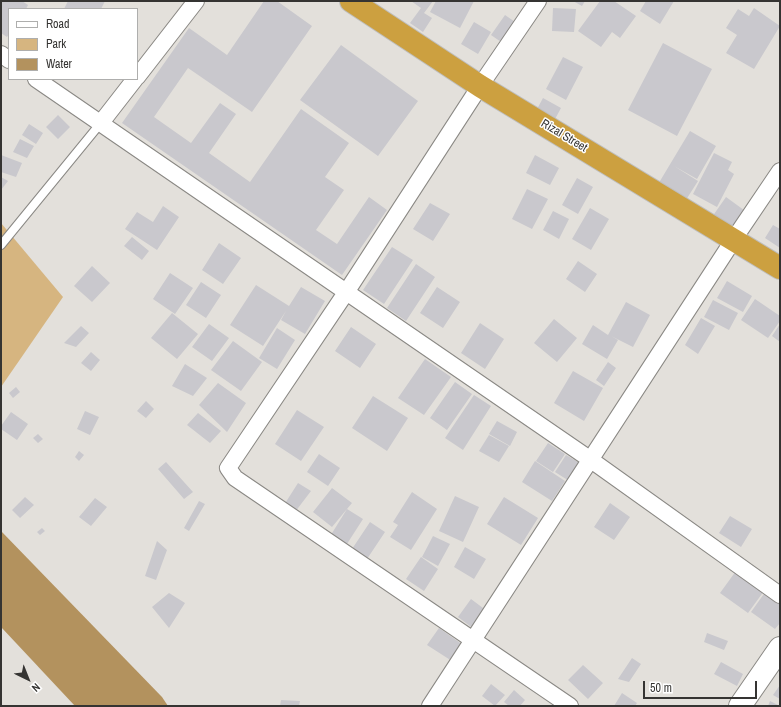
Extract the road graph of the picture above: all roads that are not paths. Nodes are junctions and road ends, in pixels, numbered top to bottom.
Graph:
1 (196, 1) edge
2 (351, 1) edge
3 (538, 1) edge
4 (138, 75) edge
5 (37, 80) edge
6 (134, 80) edge
7 (480, 86) junction
8 (100, 124) junction
9 (780, 172) edge
10 (734, 238) junction
11 (1, 245) edge
12 (780, 268) edge
13 (347, 292) junction
14 (591, 460) junction
15 (780, 595) edge
16 (472, 640) junction
17 (780, 648) edge
18 (430, 706) edge
19 (570, 706) edge
20 (740, 706) edge

1 - 4 street
2 - 7 highway, Rizal Street
3 - 7 street
5 - 8 street
6 - 8 street
7 - 10 highway, Rizal Street
7 - 13 street
8 - 11 lane
8 - 13 street
9 - 10 street
10 - 12 highway, Rizal Street
10 - 14 street
13 - 14 street
13 - 16 street
14 - 15 street
14 - 16 street
16 - 18 street
16 - 19 street
17 - 20 main road

